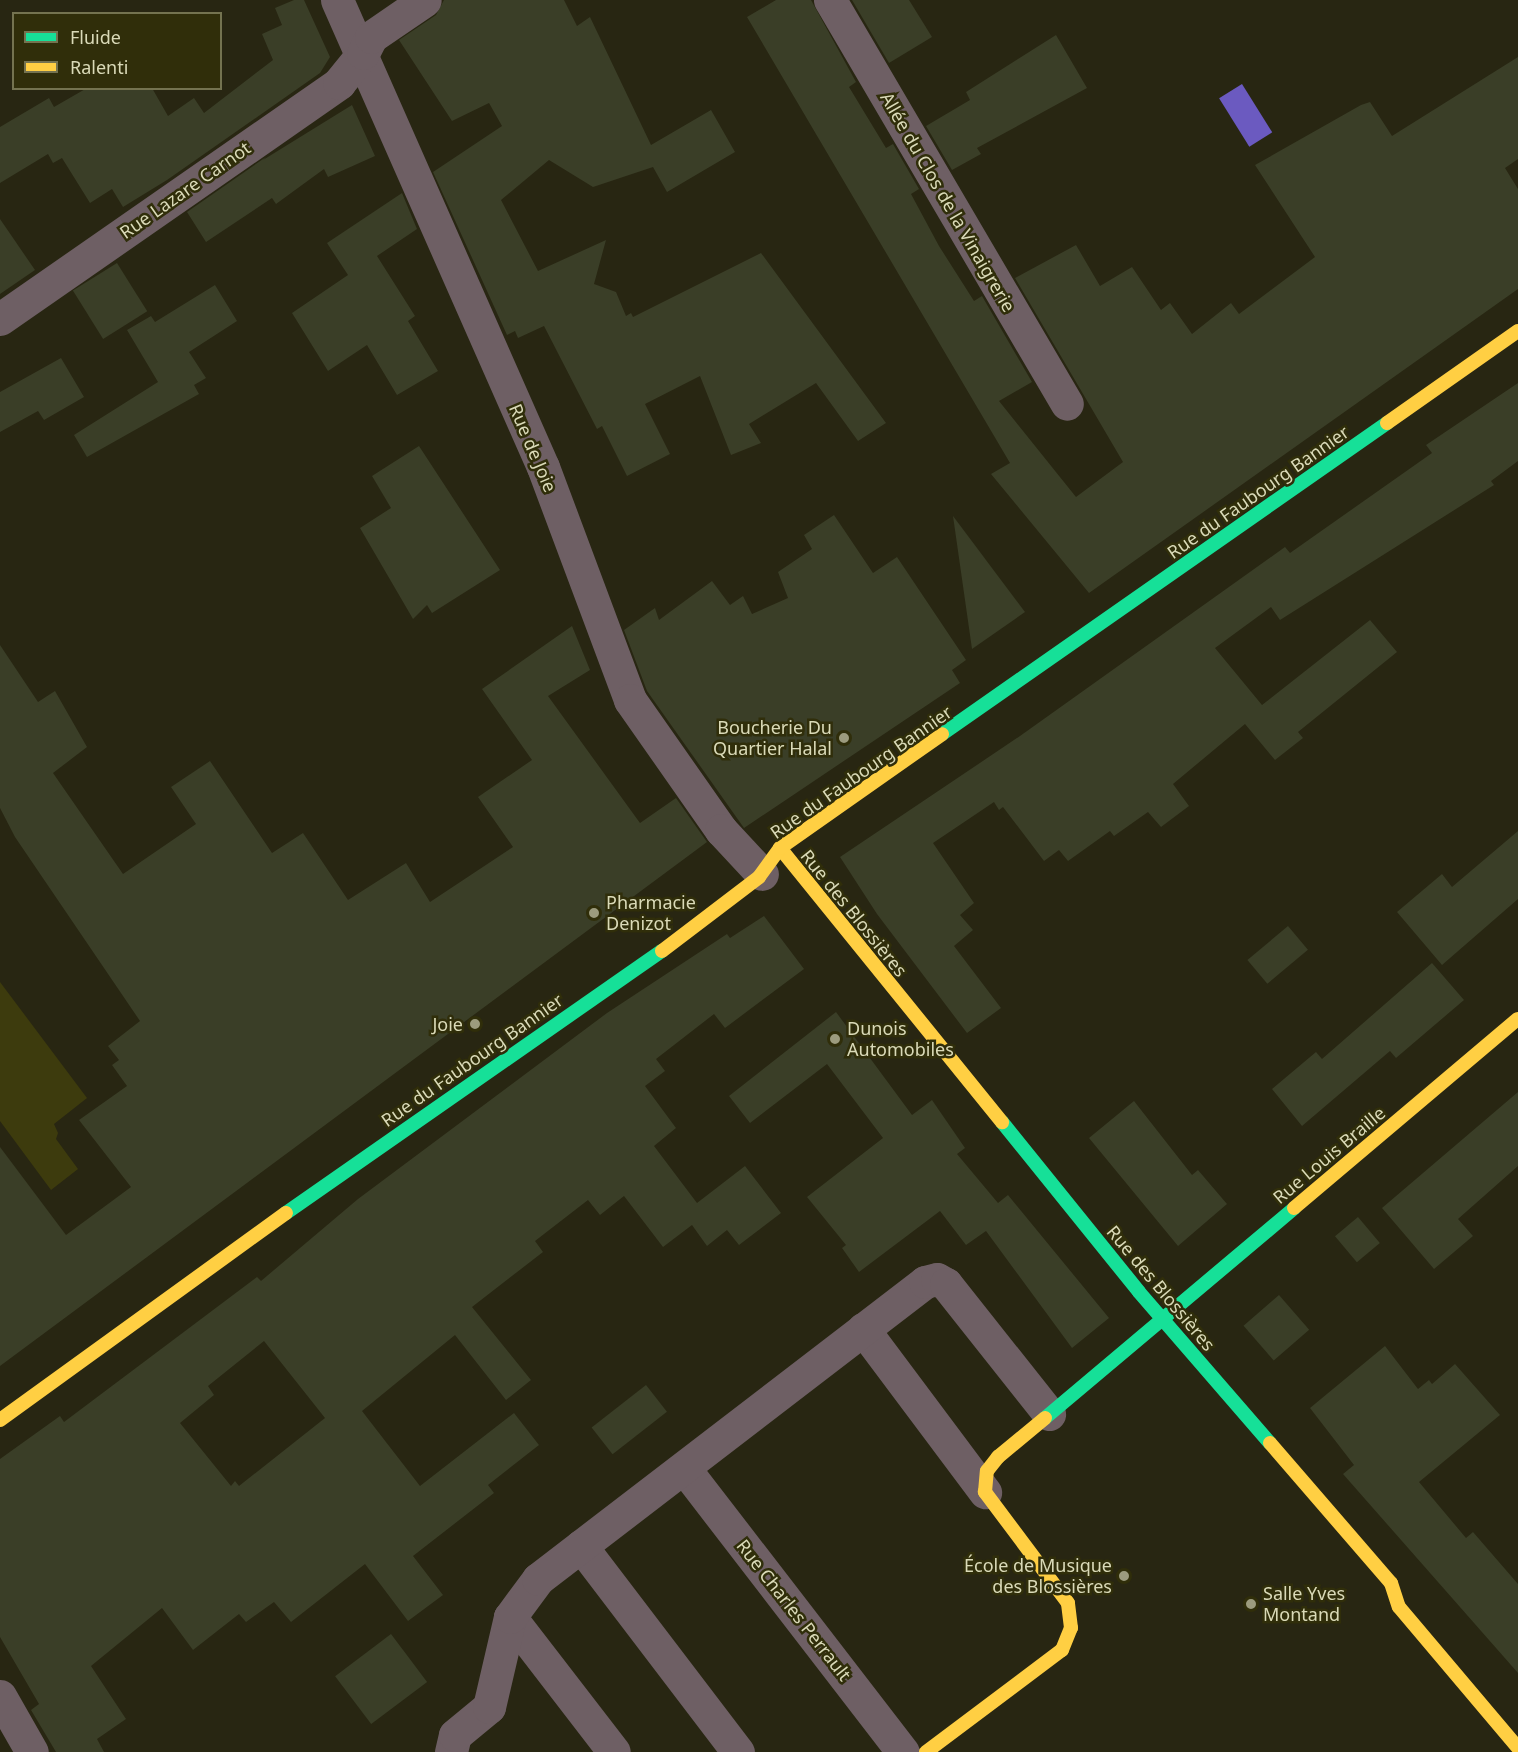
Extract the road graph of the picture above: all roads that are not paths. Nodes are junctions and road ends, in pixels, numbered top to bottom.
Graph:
1 (337, 0) edge
2 (425, 0) edge
3 (830, 0) edge
4 (363, 53) junction
5 (0, 320) edge
6 (1518, 331) edge
7 (1067, 404) dead end
8 (771, 861) junction
9 (1518, 1019) edge
10 (1163, 1319) junction
11 (863, 1329) junction
12 (1049, 1414) junction
13 (0, 1420) edge
14 (684, 1468) junction
15 (985, 1492) junction
16 (581, 1546) junction
17 (510, 1617) junction
18 (0, 1696) edge
19 (1518, 1748) edge
20 (32, 1752) edge
21 (451, 1752) edge
22 (614, 1752) edge
23 (738, 1752) edge
24 (903, 1752) edge
25 (926, 1752) edge

1 - 4 street, Rue de Joie
2 - 4 street, Rue Lazare Carnot
3 - 7 street, Allée du Clos de la Vinaigrerie
4 - 5 street, Rue Lazare Carnot
4 - 8 street, Rue de Joie
6 - 8 street, Rue du Faubourg Bannier
8 - 10 street, Rue des Blossières
8 - 13 street, Rue du Faubourg Bannier
9 - 10 street, Rue Louis Braille
10 - 12 street
10 - 19 street, Rue des Blossières
11 - 12 street
11 - 14 street
11 - 15 street
12 - 15 street
14 - 16 street
14 - 24 street, Rue Charles Perrault
15 - 25 street
16 - 17 street
16 - 23 street
17 - 21 street
17 - 22 street
18 - 20 street

